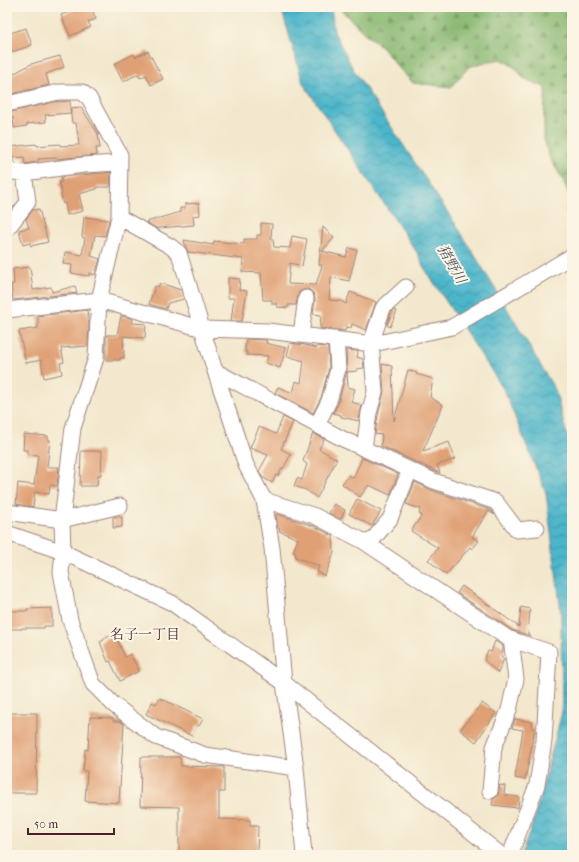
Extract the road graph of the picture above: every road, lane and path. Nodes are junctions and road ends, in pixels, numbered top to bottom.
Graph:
1 (7, 104) edge
2 (119, 163) junction
3 (7, 166) edge
4 (24, 173) junction
5 (119, 217) junction
6 (7, 229) edge
7 (572, 256) edge
8 (406, 287) dead end
9 (306, 298) dead end
10 (99, 300) junction
11 (8, 307) edge
12 (203, 329) junction
13 (301, 335) junction
14 (336, 339) junction
15 (371, 343) junction
16 (215, 371) junction
17 (317, 425) junction
18 (364, 448) junction
19 (410, 470) junction
20 (264, 500) junction
21 (120, 506) dead end
22 (7, 512) edge
23 (62, 520) junction
24 (537, 528) dead end
25 (7, 533) edge
26 (369, 544) junction
27 (62, 552) junction
28 (511, 640) junction
29 (284, 683) junction
30 (296, 768) junction
31 (490, 791) dead end
32 (503, 854) edge
33 (304, 855) edge

1 - 2 street
2 - 4 street
2 - 5 street
3 - 4 street
4 - 6 street
5 - 10 street
5 - 12 street
7 - 15 street
8 - 15 street
9 - 13 street
10 - 11 street
10 - 12 street
10 - 23 street
12 - 13 street
12 - 16 street
13 - 14 street
14 - 15 street
14 - 17 street
15 - 18 street
16 - 17 street
16 - 20 street
17 - 18 street
18 - 19 street
19 - 24 street
19 - 26 street
20 - 26 street
20 - 29 street
21 - 23 street
22 - 23 street
23 - 27 street
25 - 27 street
26 - 28 street
27 - 29 street
27 - 30 street
28 - 31 street
28 - 32 street
29 - 30 street
29 - 32 street
30 - 33 street

